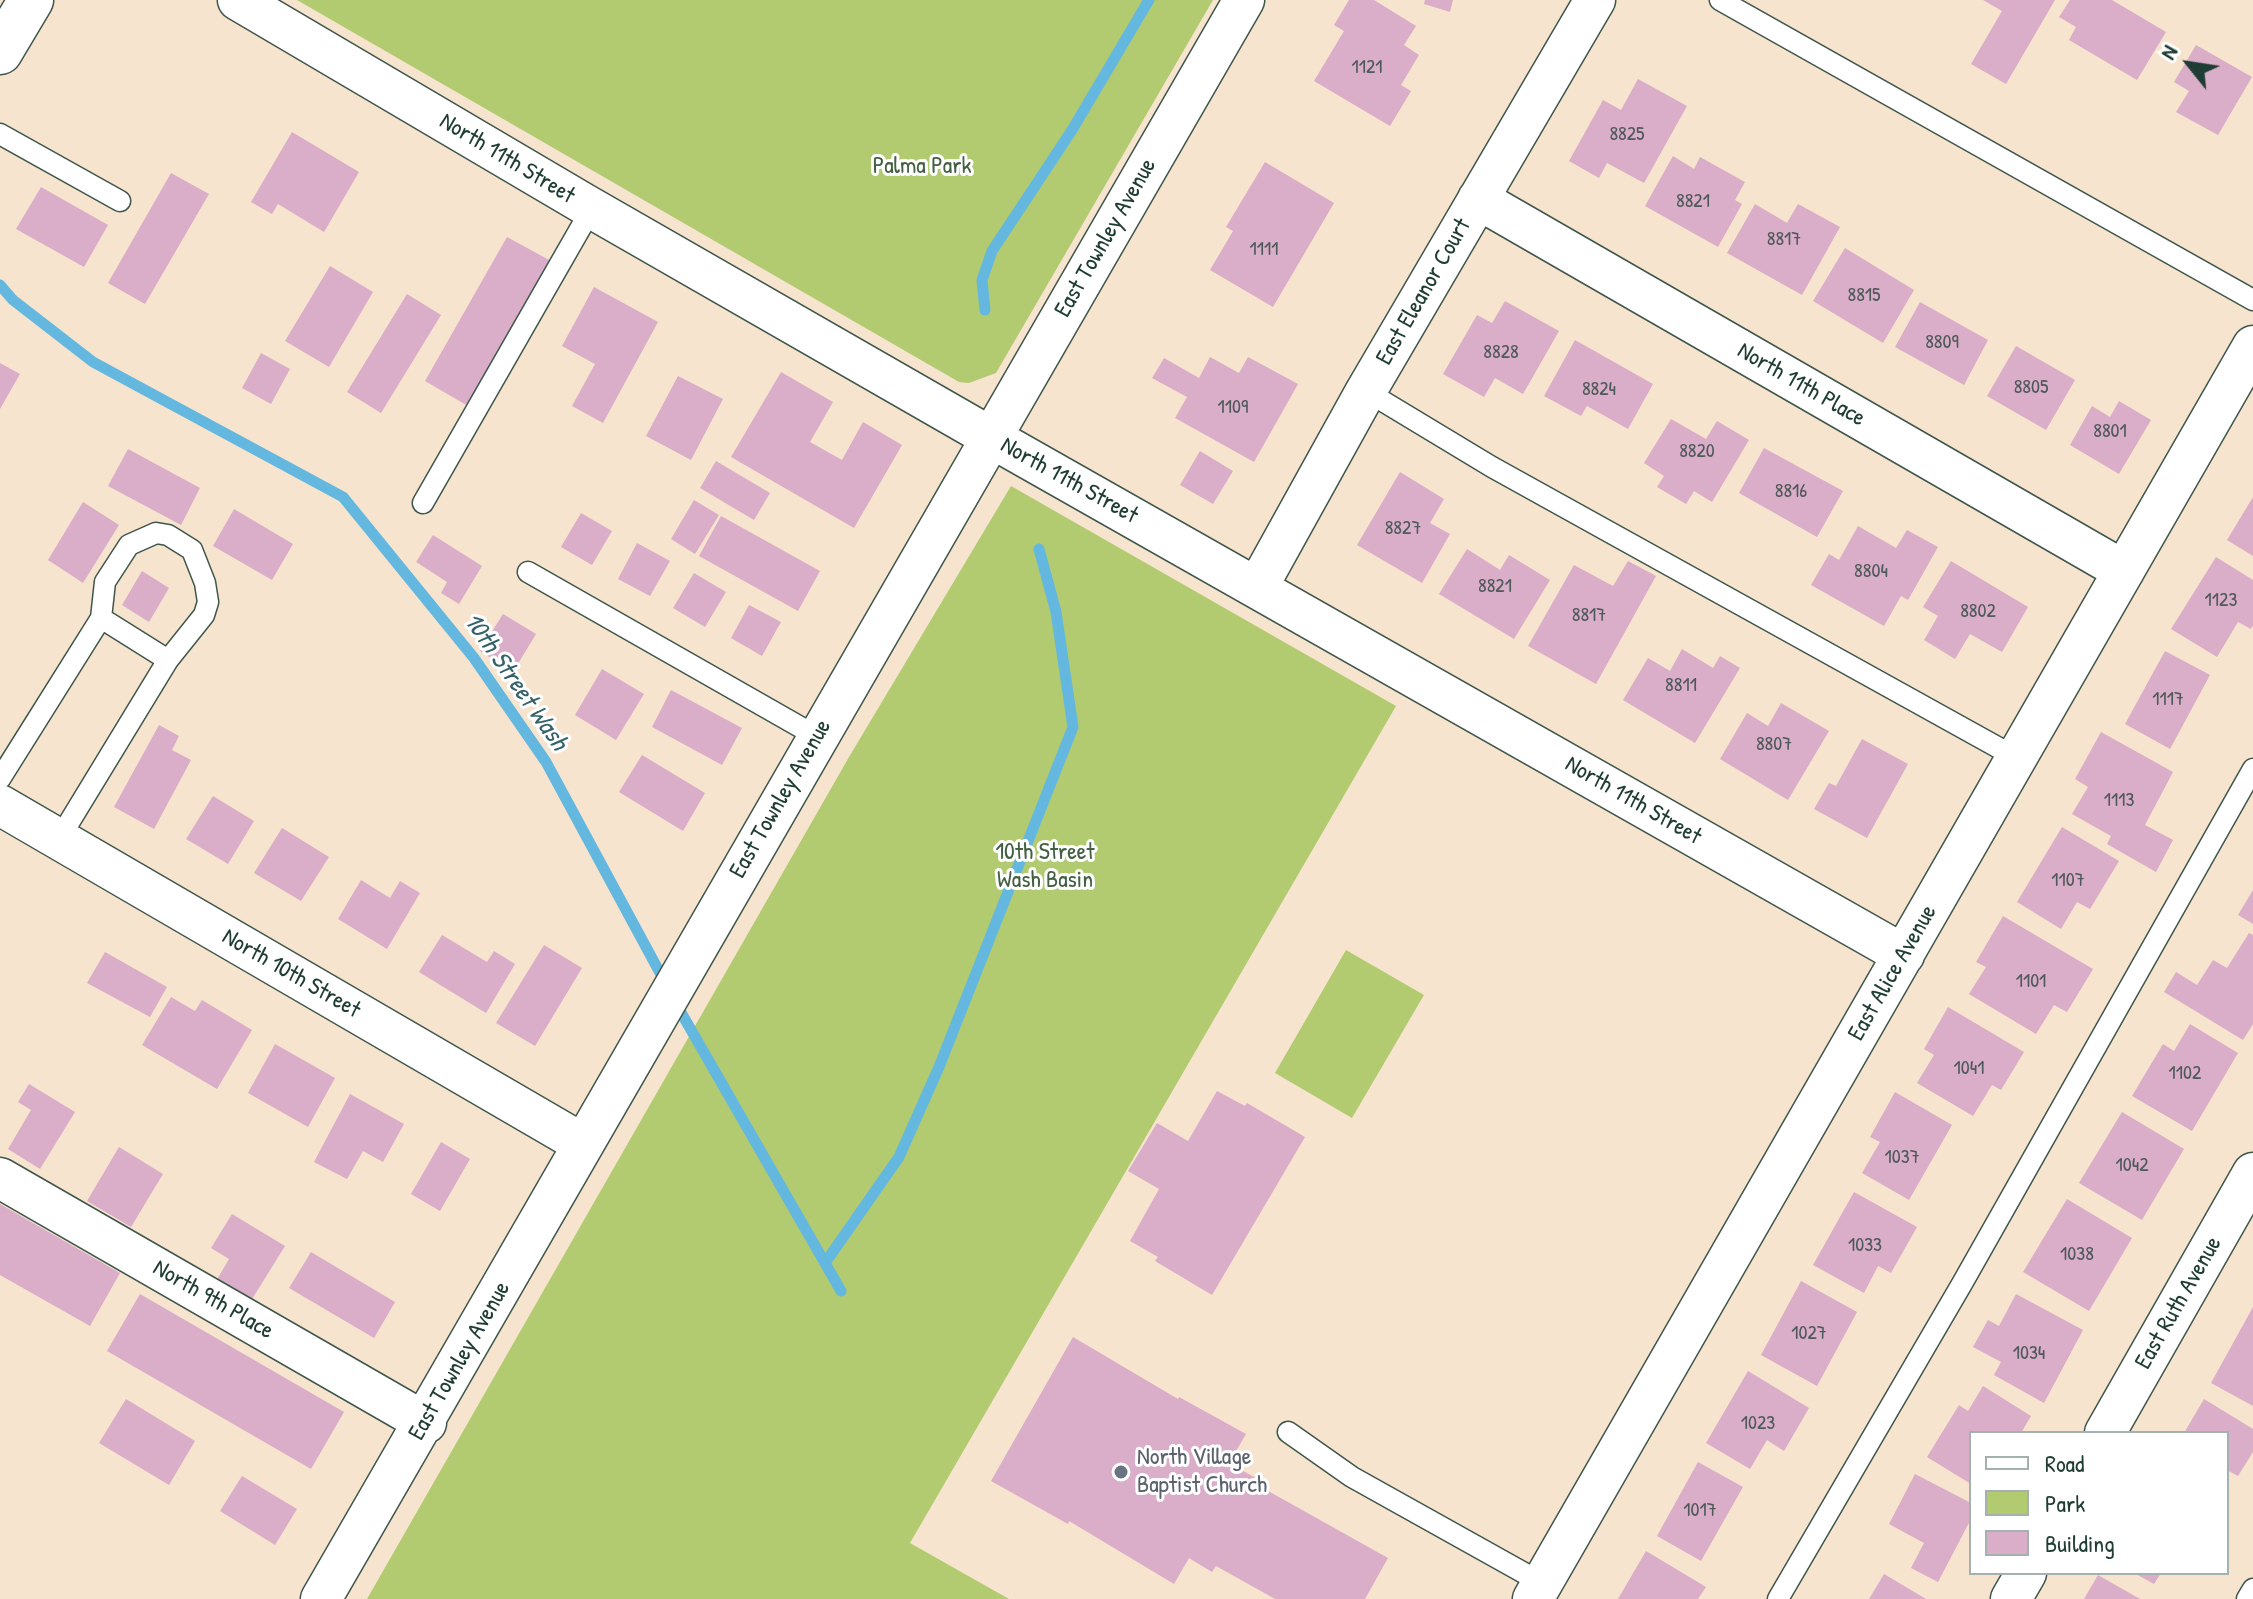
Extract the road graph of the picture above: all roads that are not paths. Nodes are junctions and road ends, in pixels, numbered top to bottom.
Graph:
1 (31, 0) edge
2 (238, 0) edge
3 (1244, 0) edge
4 (1595, 0) edge
5 (1720, 0) edge
6 (0, 52) edge
7 (0, 134) edge
8 (1478, 199) junction
9 (120, 201) dead end
10 (592, 208) junction
11 (2253, 300) edge
12 (2253, 346) edge
13 (1366, 391) junction
14 (992, 438) junction
15 (423, 503) dead end
16 (2124, 571) junction
17 (528, 572) dead end
18 (1258, 586) junction
19 (101, 618) junction
20 (168, 660) junction
21 (816, 736) junction
22 (2017, 758) junction
23 (2253, 769) edge
24 (0, 779) edge
25 (0, 805) edge
26 (59, 839) junction
27 (1904, 955) junction
28 (583, 1144) junction
29 (2253, 1173) edge
30 (0, 1178) edge
31 (426, 1423) junction
32 (2106, 1431) edge
33 (1288, 1432) dead end
34 (2025, 1575) edge
35 (2253, 1589) edge
36 (1537, 1591) edge
37 (321, 1599) edge
38 (1778, 1599) edge
39 (2011, 1599) edge
40 (2247, 1599) edge

1 - 6 street
2 - 10 street, North 11th Street
3 - 14 street, East Townley Avenue
4 - 8 street, East Eleanor Court
5 - 11 lane
7 - 9 lane
8 - 13 street, East Eleanor Court
8 - 16 street, North 11th Place
10 - 14 street, North 11th Street
10 - 15 lane
12 - 16 street, East Alice Avenue
13 - 18 street, East Eleanor Court
13 - 22 lane
14 - 18 street, North 11th Street
14 - 21 street, East Townley Avenue
16 - 22 street, East Alice Avenue
17 - 21 lane
18 - 27 street, North 11th Street
19 - 20 lane
19 - 20 lane
19 - 24 lane
20 - 26 lane
21 - 28 street, East Townley Avenue
22 - 27 street, East Alice Avenue
23 - 38 lane
25 - 26 street, North 10th Street
26 - 28 street, North 10th Street
27 - 36 street, East Alice Avenue
28 - 31 street, East Townley Avenue
29 - 32 street, East Ruth Avenue
30 - 31 street, North 9th Place
31 - 37 street, East Townley Avenue
33 - 36 lane
34 - 39 street
35 - 40 lane

